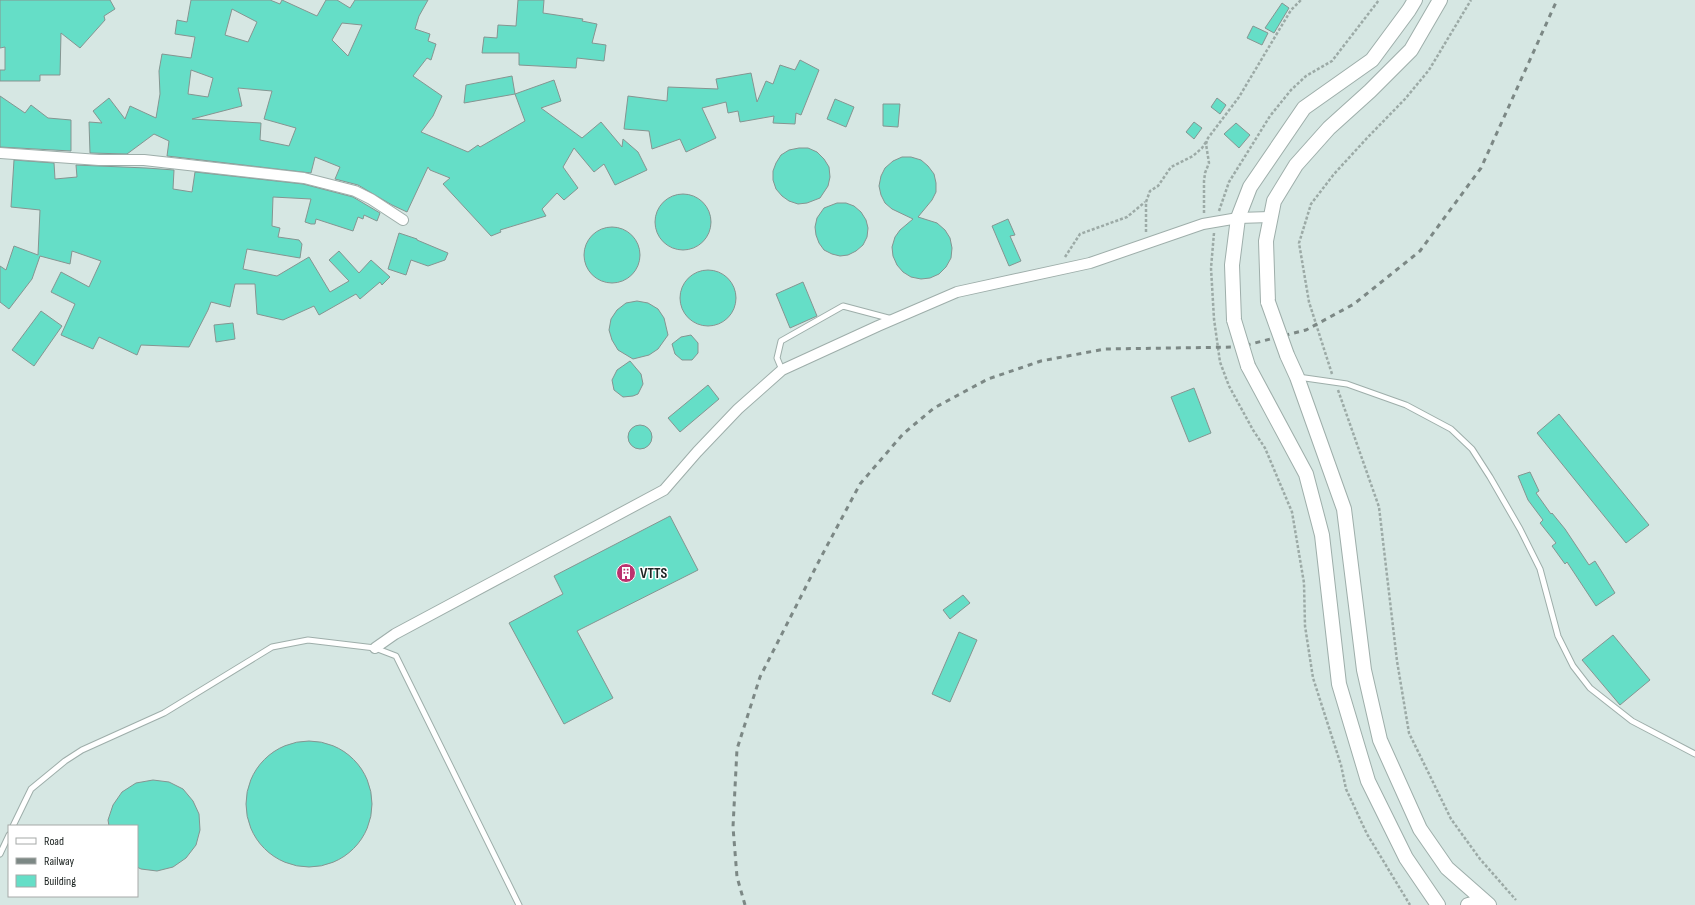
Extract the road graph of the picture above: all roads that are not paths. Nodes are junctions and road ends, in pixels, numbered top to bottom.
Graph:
1 (1415, 0) edge
2 (1440, 0) edge
3 (0, 153) edge
4 (1270, 216) junction
5 (1238, 218) junction
6 (403, 220) dead end
7 (893, 319) junction
8 (782, 370) junction
9 (1297, 377) junction
10 (375, 648) junction
11 (1695, 754) edge
12 (13, 825) edge
13 (8, 837) edge
14 (0, 854) edge
15 (519, 905) edge
16 (1438, 905) edge
17 (1468, 905) edge
18 (1489, 905) edge

1 - 5 main road
2 - 4 main road
3 - 6 street
4 - 5 street
4 - 9 main road, bridge
5 - 7 street
5 - 16 main road, bridge
7 - 8 street
7 - 8 lane
8 - 10 street
9 - 11 lane
9 - 18 main road
10 - 12 lane
10 - 15 lane
13 - 14 lane
17 - 18 main road

